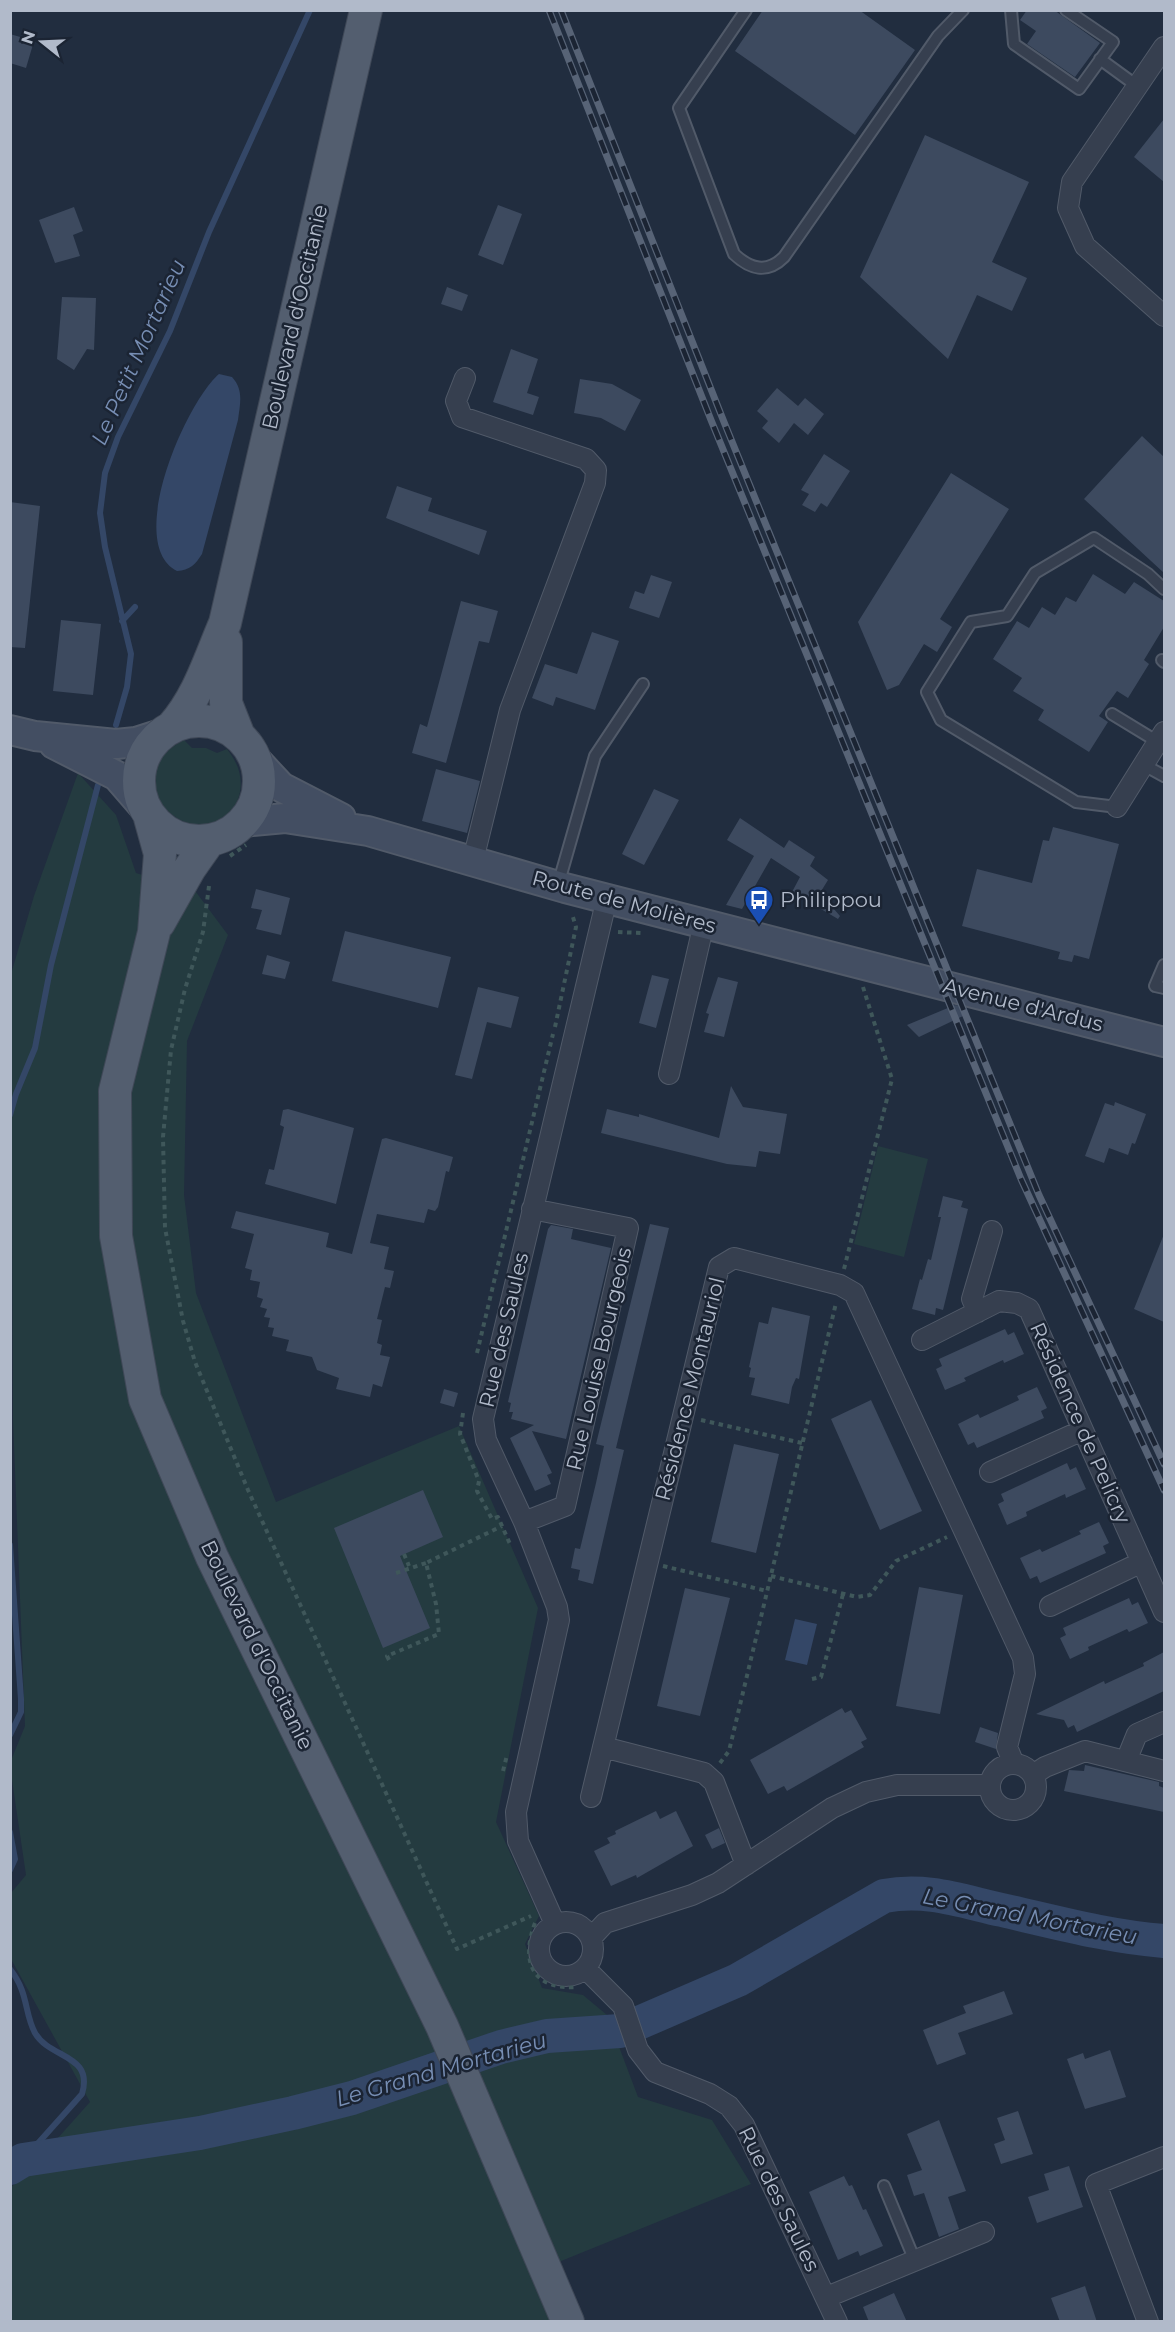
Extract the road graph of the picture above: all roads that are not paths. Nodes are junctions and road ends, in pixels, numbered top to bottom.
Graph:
1 (366, 10) edge
2 (746, 10) edge
3 (963, 10) edge
4 (1011, 10) edge
5 (1066, 10) edge
6 (1164, 46) edge
7 (1100, 59) junction
8 (1137, 86) junction
9 (1164, 316) edge
10 (465, 378) dead end
11 (1164, 589) edge
12 (225, 623) junction
13 (643, 684) dead end
14 (1112, 714) dead end
15 (167, 730) junction
16 (23, 733) edge
17 (1161, 737) edge
18 (247, 747) junction
19 (1144, 765) junction
20 (1164, 776) edge
21 (1117, 807) joint
22 (147, 812) junction
23 (243, 822) junction
24 (368, 831) junction
25 (209, 841) junction
26 (473, 860) junction
27 (558, 885) junction
28 (607, 898) junction
29 (704, 922) junction
30 (154, 932) junction
31 (1164, 965) edge
32 (869, 966) joint
33 (1164, 988) edge
34 (1164, 1042) edge
35 (669, 1074) dead end
36 (532, 1209) junction
37 (992, 1231) dead end
38 (978, 1312) junction
39 (921, 1340) dead end
40 (1083, 1430) junction
41 (990, 1472) dead end
42 (524, 1522) junction
43 (1142, 1563) junction
44 (1050, 1606) dead end
45 (1164, 1611) edge
46 (1164, 1722) edge
47 (603, 1747) junction
48 (1126, 1761) junction
49 (1014, 1764) junction
50 (1164, 1771) edge
51 (1033, 1775) junction
52 (990, 1785) junction
53 (591, 1797) dead end
54 (746, 1864) junction
55 (555, 1924) junction
56 (591, 1938) junction
57 (586, 1969) junction
58 (1164, 2157) edge
59 (884, 2186) dead end
60 (984, 2232) dead end
61 (915, 2261) junction
62 (827, 2297) junction
63 (568, 2322) edge
64 (837, 2322) edge
65 (1148, 2322) edge

1 - 12 main road, Boulevard d'Occitanie
2 - 3 lane
4 - 7 lane
5 - 7 lane
6 - 8 street
7 - 8 lane
8 - 9 street
10 - 26 street
11 - 21 lane
12 - 15 main road, Boulevard d'Occitanie
12 - 18 main road, Boulevard d'Occitanie
13 - 27 lane
14 - 17 lane
15 - 16 main road
15 - 18 main road
15 - 22 main road
16 - 22 main road
17 - 19 street
18 - 23 main road
18 - 24 main road, Route de Molières
19 - 20 lane
19 - 21 street
22 - 25 main road
22 - 30 main road, Boulevard d'Occitanie
23 - 24 main road, Route de Molières
23 - 25 main road
24 - 26 main road, Route de Molières
25 - 30 main road, Boulevard d'Occitanie
26 - 27 main road, Route de Molières
27 - 28 main road, Route de Molières
28 - 29 main road, Route de Molières
28 - 36 street, Rue des Saules
29 - 32 main road, Route de Molières
29 - 35 street
30 - 63 main road, Boulevard d'Occitanie
31 - 33 lane
32 - 34 main road, Avenue d'Ardus
36 - 42 street, Rue des Saules
36 - 42 street, Rue Louise Bourgeois
37 - 38 street
38 - 39 street, Résidence de Pelicry
38 - 40 street, Résidence de Pelicry
40 - 41 street
40 - 43 street, Résidence de Pelicry
42 - 55 street, Rue des Saules
43 - 44 street
43 - 45 street, Résidence de Pelicry
46 - 48 street
47 - 49 street, Résidence Montauriol
47 - 53 street, Résidence Montauriol
47 - 54 street
48 - 50 street
48 - 51 street
49 - 51 street
49 - 52 street
51 - 52 street
52 - 54 street
54 - 56 street
55 - 56 street
55 - 57 street
56 - 57 street
57 - 62 street, Rue des Saules
58 - 65 street
59 - 61 lane
60 - 61 street
61 - 62 street
62 - 64 street, Rue des Saules

